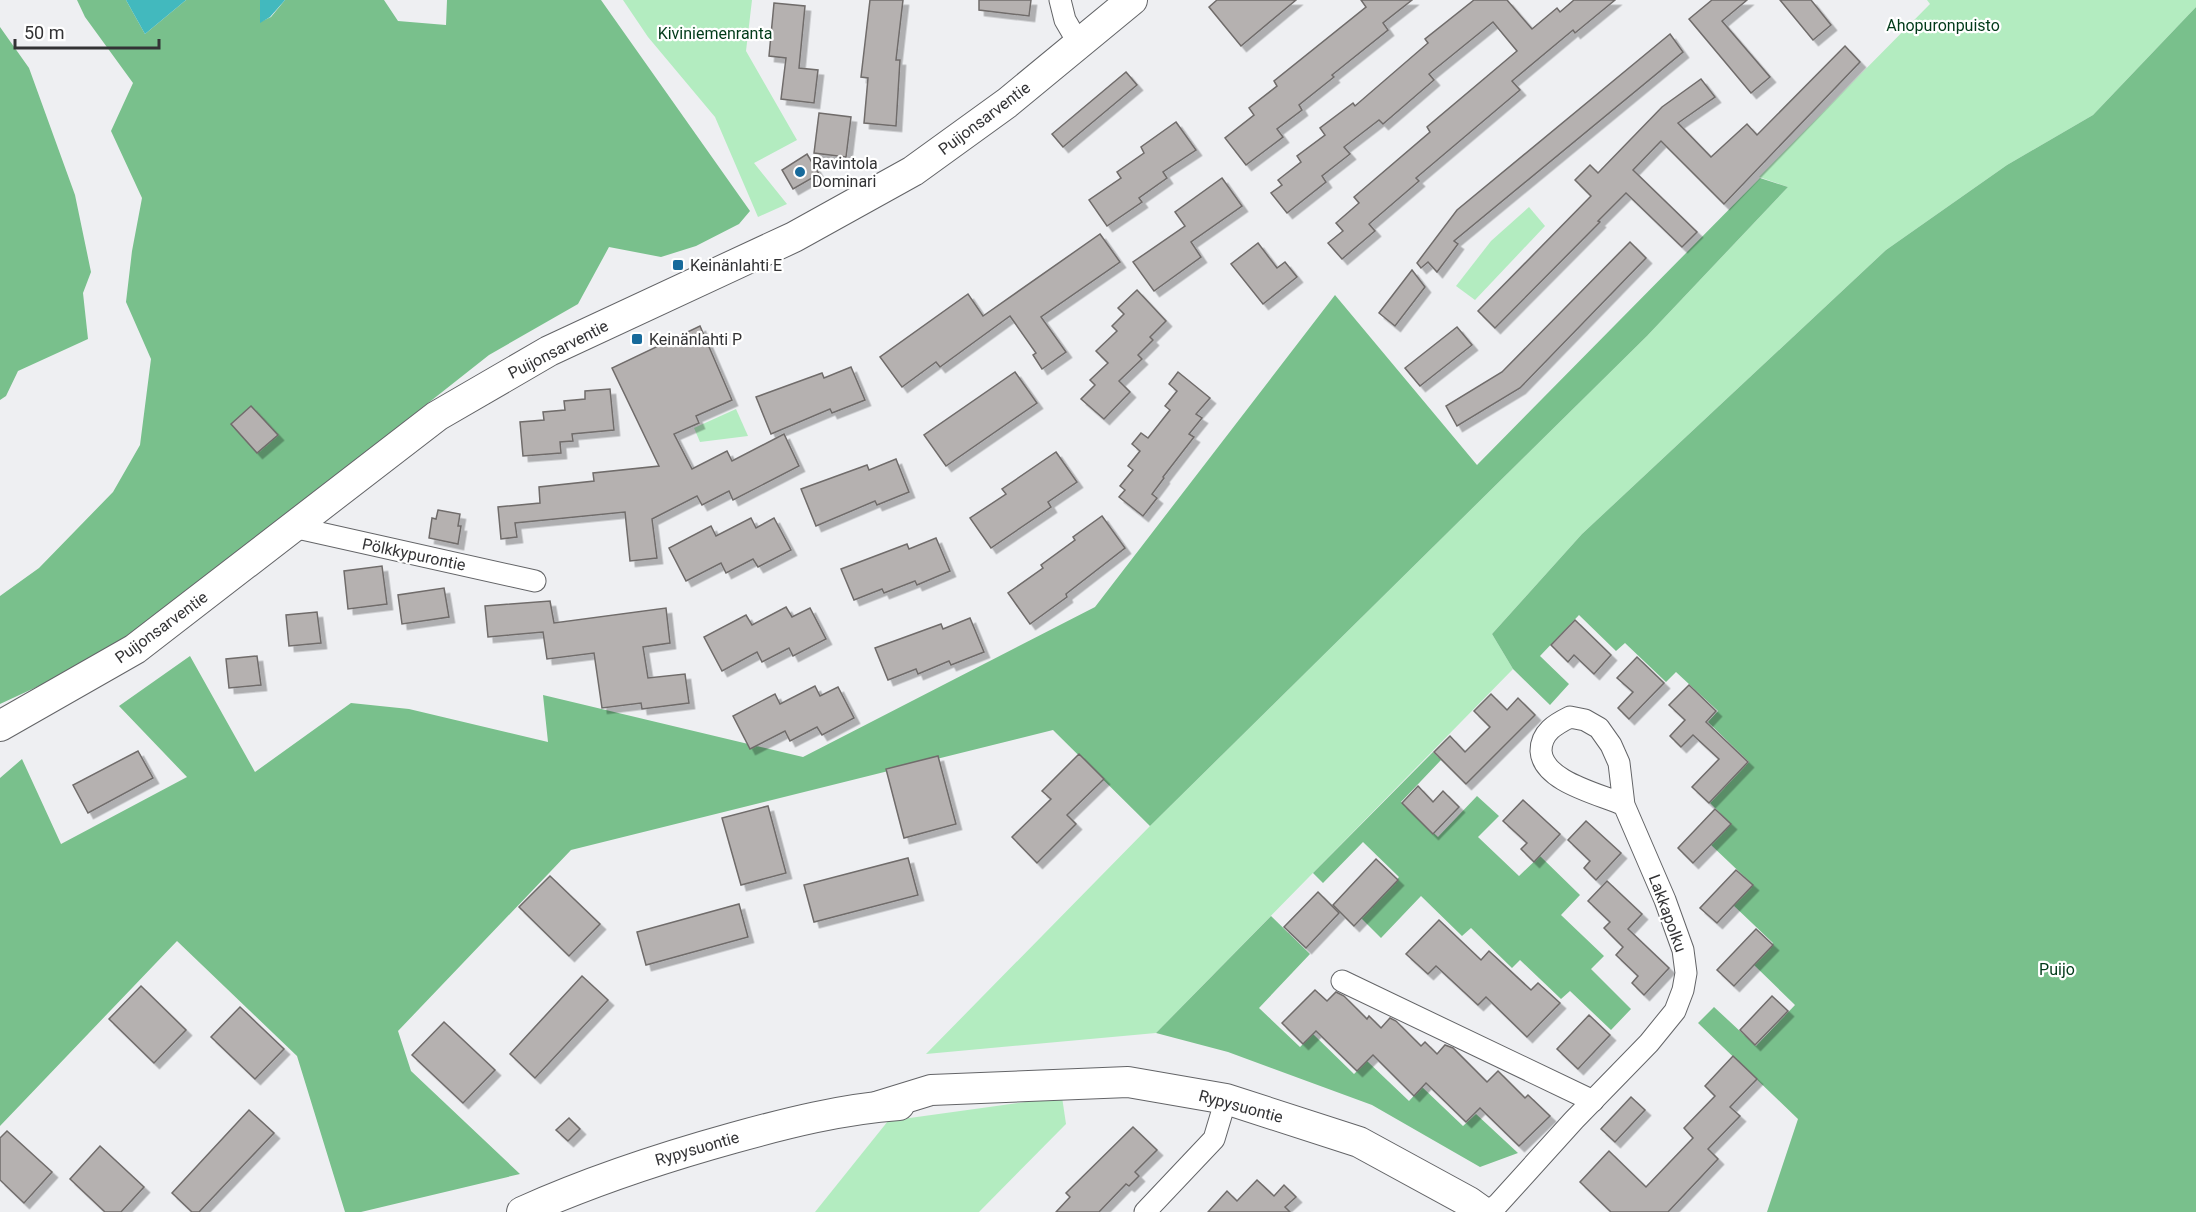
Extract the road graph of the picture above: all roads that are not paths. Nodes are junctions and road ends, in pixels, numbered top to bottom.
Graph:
1 (1060, 0) edge
2 (1132, 0) edge
3 (1079, 44) junction
4 (293, 527) junction
5 (535, 580) dead end
6 (0, 726) edge
7 (1624, 805) junction
8 (1342, 981) dead end
9 (1226, 1099) junction
10 (1593, 1101) junction
11 (522, 1212) edge
12 (1145, 1212) edge
13 (1483, 1212) edge
14 (1488, 1212) edge

1 - 3 street
2 - 3 main road, Puijonsarventie
3 - 4 main road, Puijonsarventie
4 - 5 street, Pölkkypurontie
4 - 6 main road, Puijonsarventie
7 - 7 street, Lakkapolku
7 - 10 street, Lakkapolku
8 - 10 street
9 - 11 main road, Rypysuontie
9 - 12 street
9 - 13 main road, Rypysuontie
10 - 14 street, Lakkapolku

